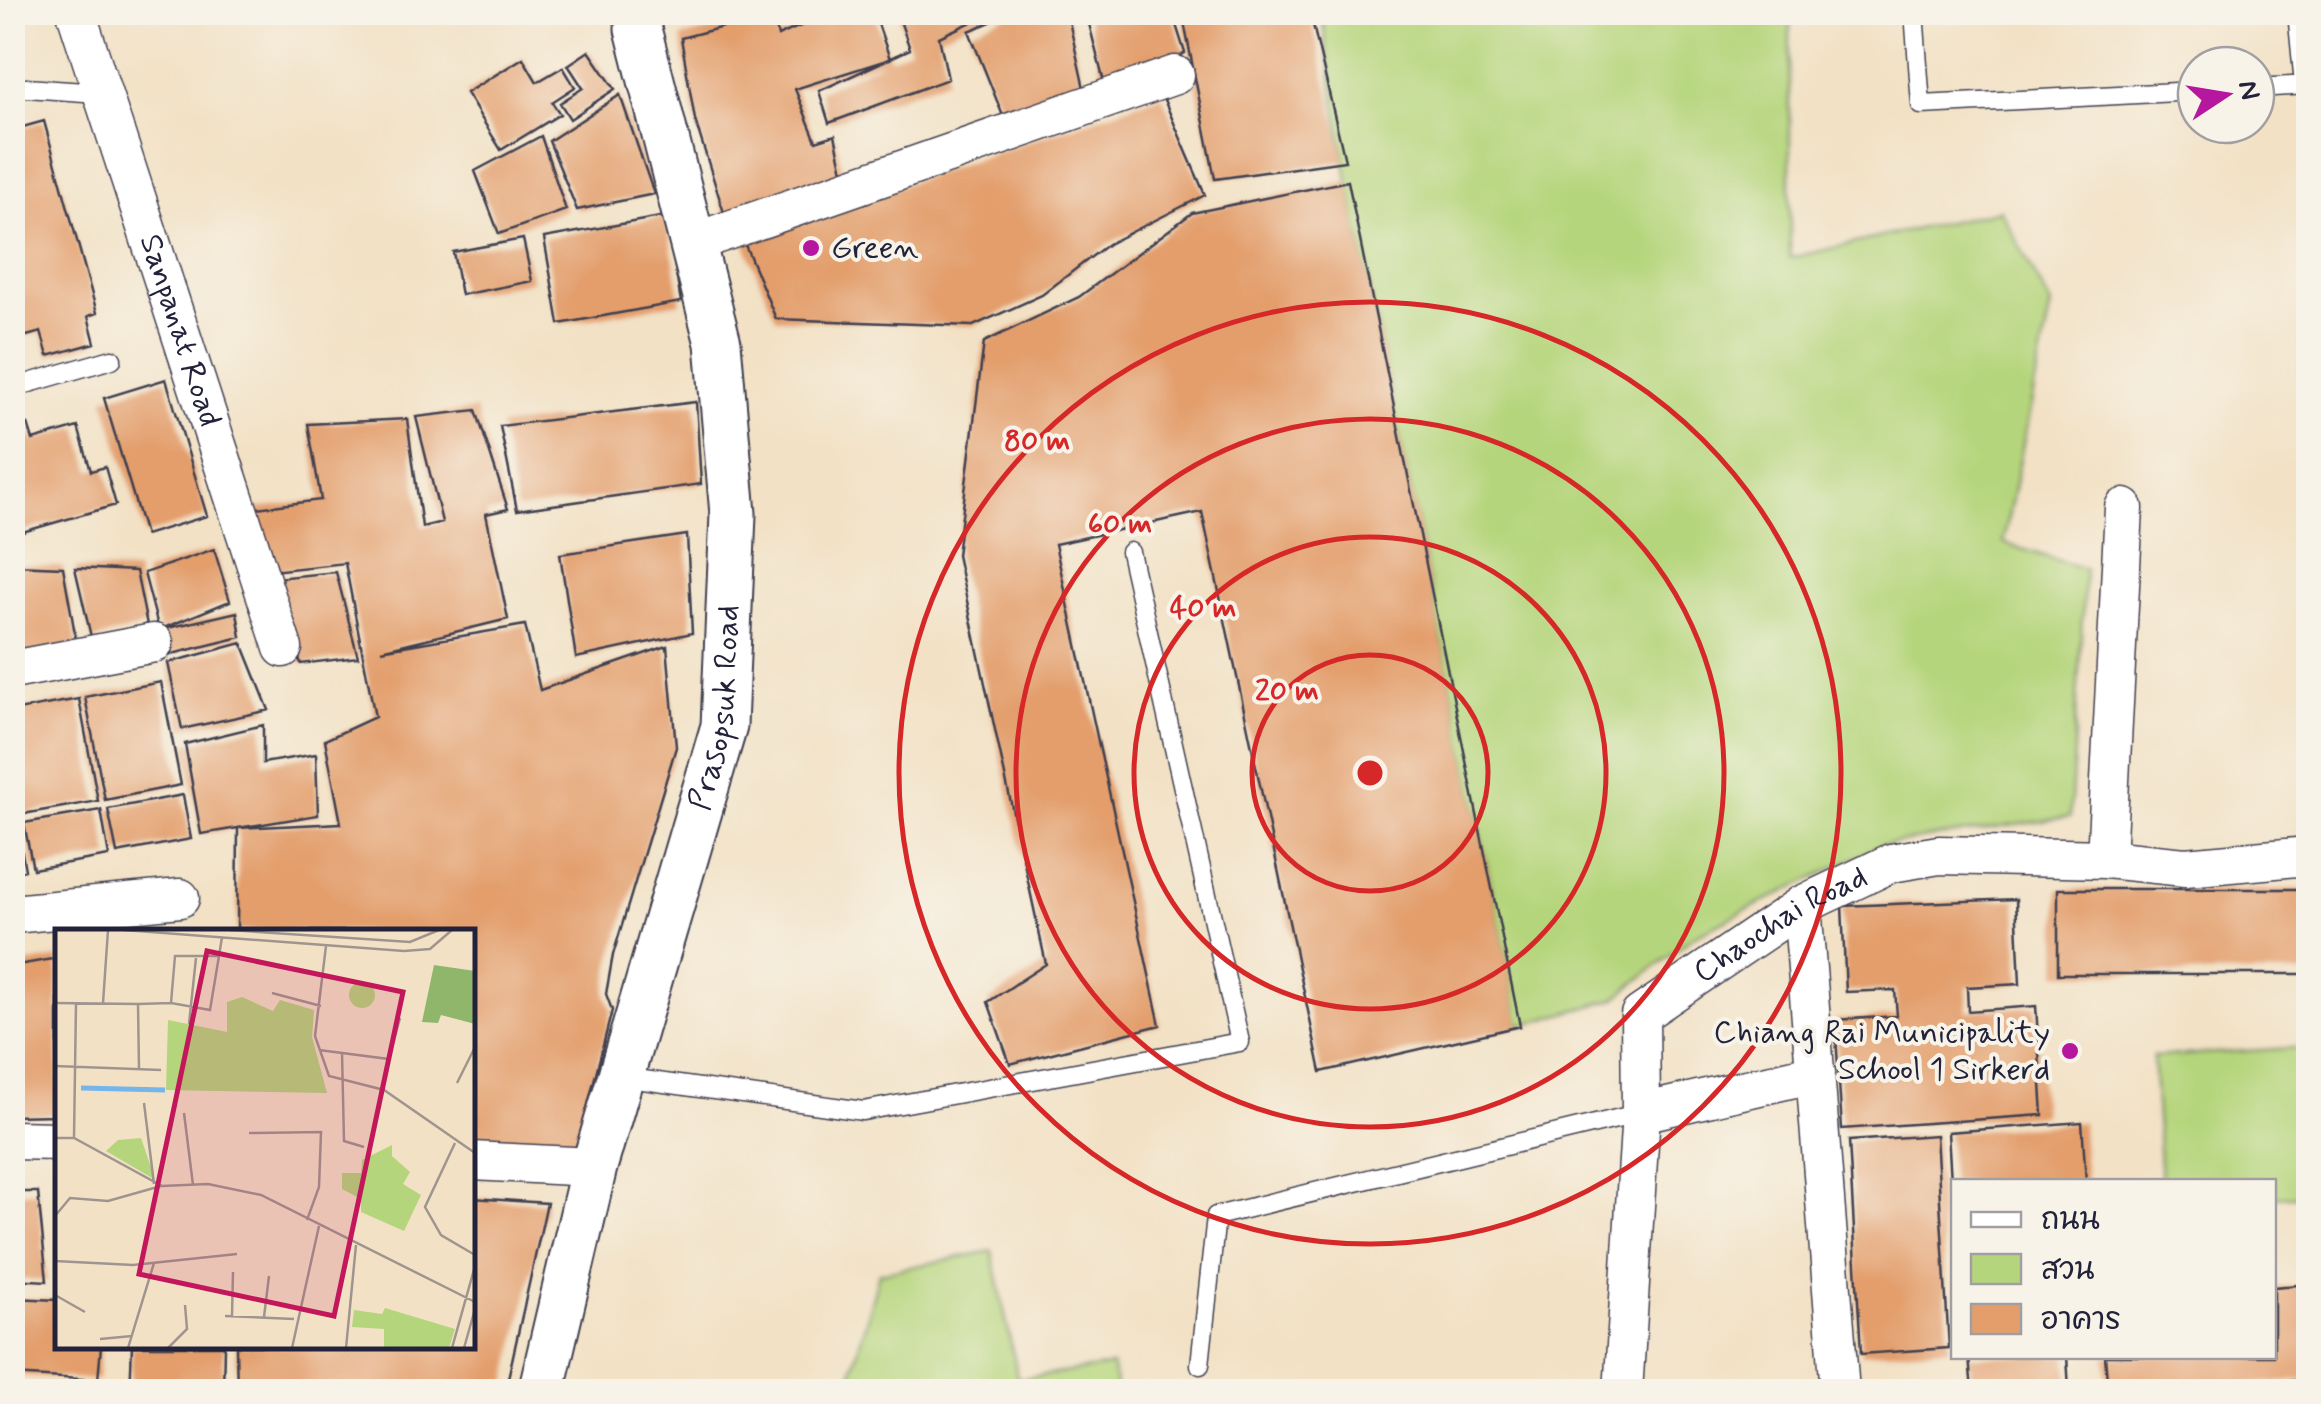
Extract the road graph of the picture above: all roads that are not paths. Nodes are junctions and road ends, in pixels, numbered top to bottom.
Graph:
1 (76, 12) edge
2 (1914, 12) edge
3 (2298, 12) edge
4 (632, 18) edge
5 (1176, 75) dead end
6 (2306, 85) edge
7 (12, 87) edge
8 (2276, 87) edge
9 (98, 92) junction
10 (2176, 92) edge
11 (692, 244) junction
12 (112, 358) dead end
13 (12, 388) edge
14 (2124, 508) dead end
15 (1130, 552) dead end
16 (154, 643) dead end
17 (284, 648) dead end
18 (12, 670) edge
19 (2308, 856) edge
20 (2106, 859) junction
21 (180, 898) dead end
22 (1802, 905) junction
23 (12, 914) edge
24 (1816, 1073) junction
25 (621, 1077) junction
26 (1642, 1113) junction
27 (12, 1140) edge
28 (55, 1142) edge
29 (475, 1161) edge
30 (594, 1167) junction
31 (1200, 1365) dead end
32 (540, 1392) edge
33 (1623, 1392) edge
34 (1840, 1392) edge

1 - 9 street, Sanpanat Road
2 - 10 lane
3 - 6 lane
4 - 11 street, Prasopsuk Road
5 - 11 street
6 - 8 lane
7 - 9 lane
9 - 17 street, Sanpanat Road
11 - 25 street, Prasopsuk Road
12 - 13 lane
14 - 20 street
15 - 25 lane
16 - 18 street
19 - 20 street, Chaochai Road
20 - 22 street, Chaochai Road
21 - 23 street
22 - 24 street
22 - 26 street, Chaochai Road
24 - 26 street
24 - 34 street
25 - 30 street, Prasopsuk Road
26 - 31 lane
26 - 33 street, Chaochai Road
27 - 28 street
29 - 30 street
30 - 32 street, Prasopsuk Road

